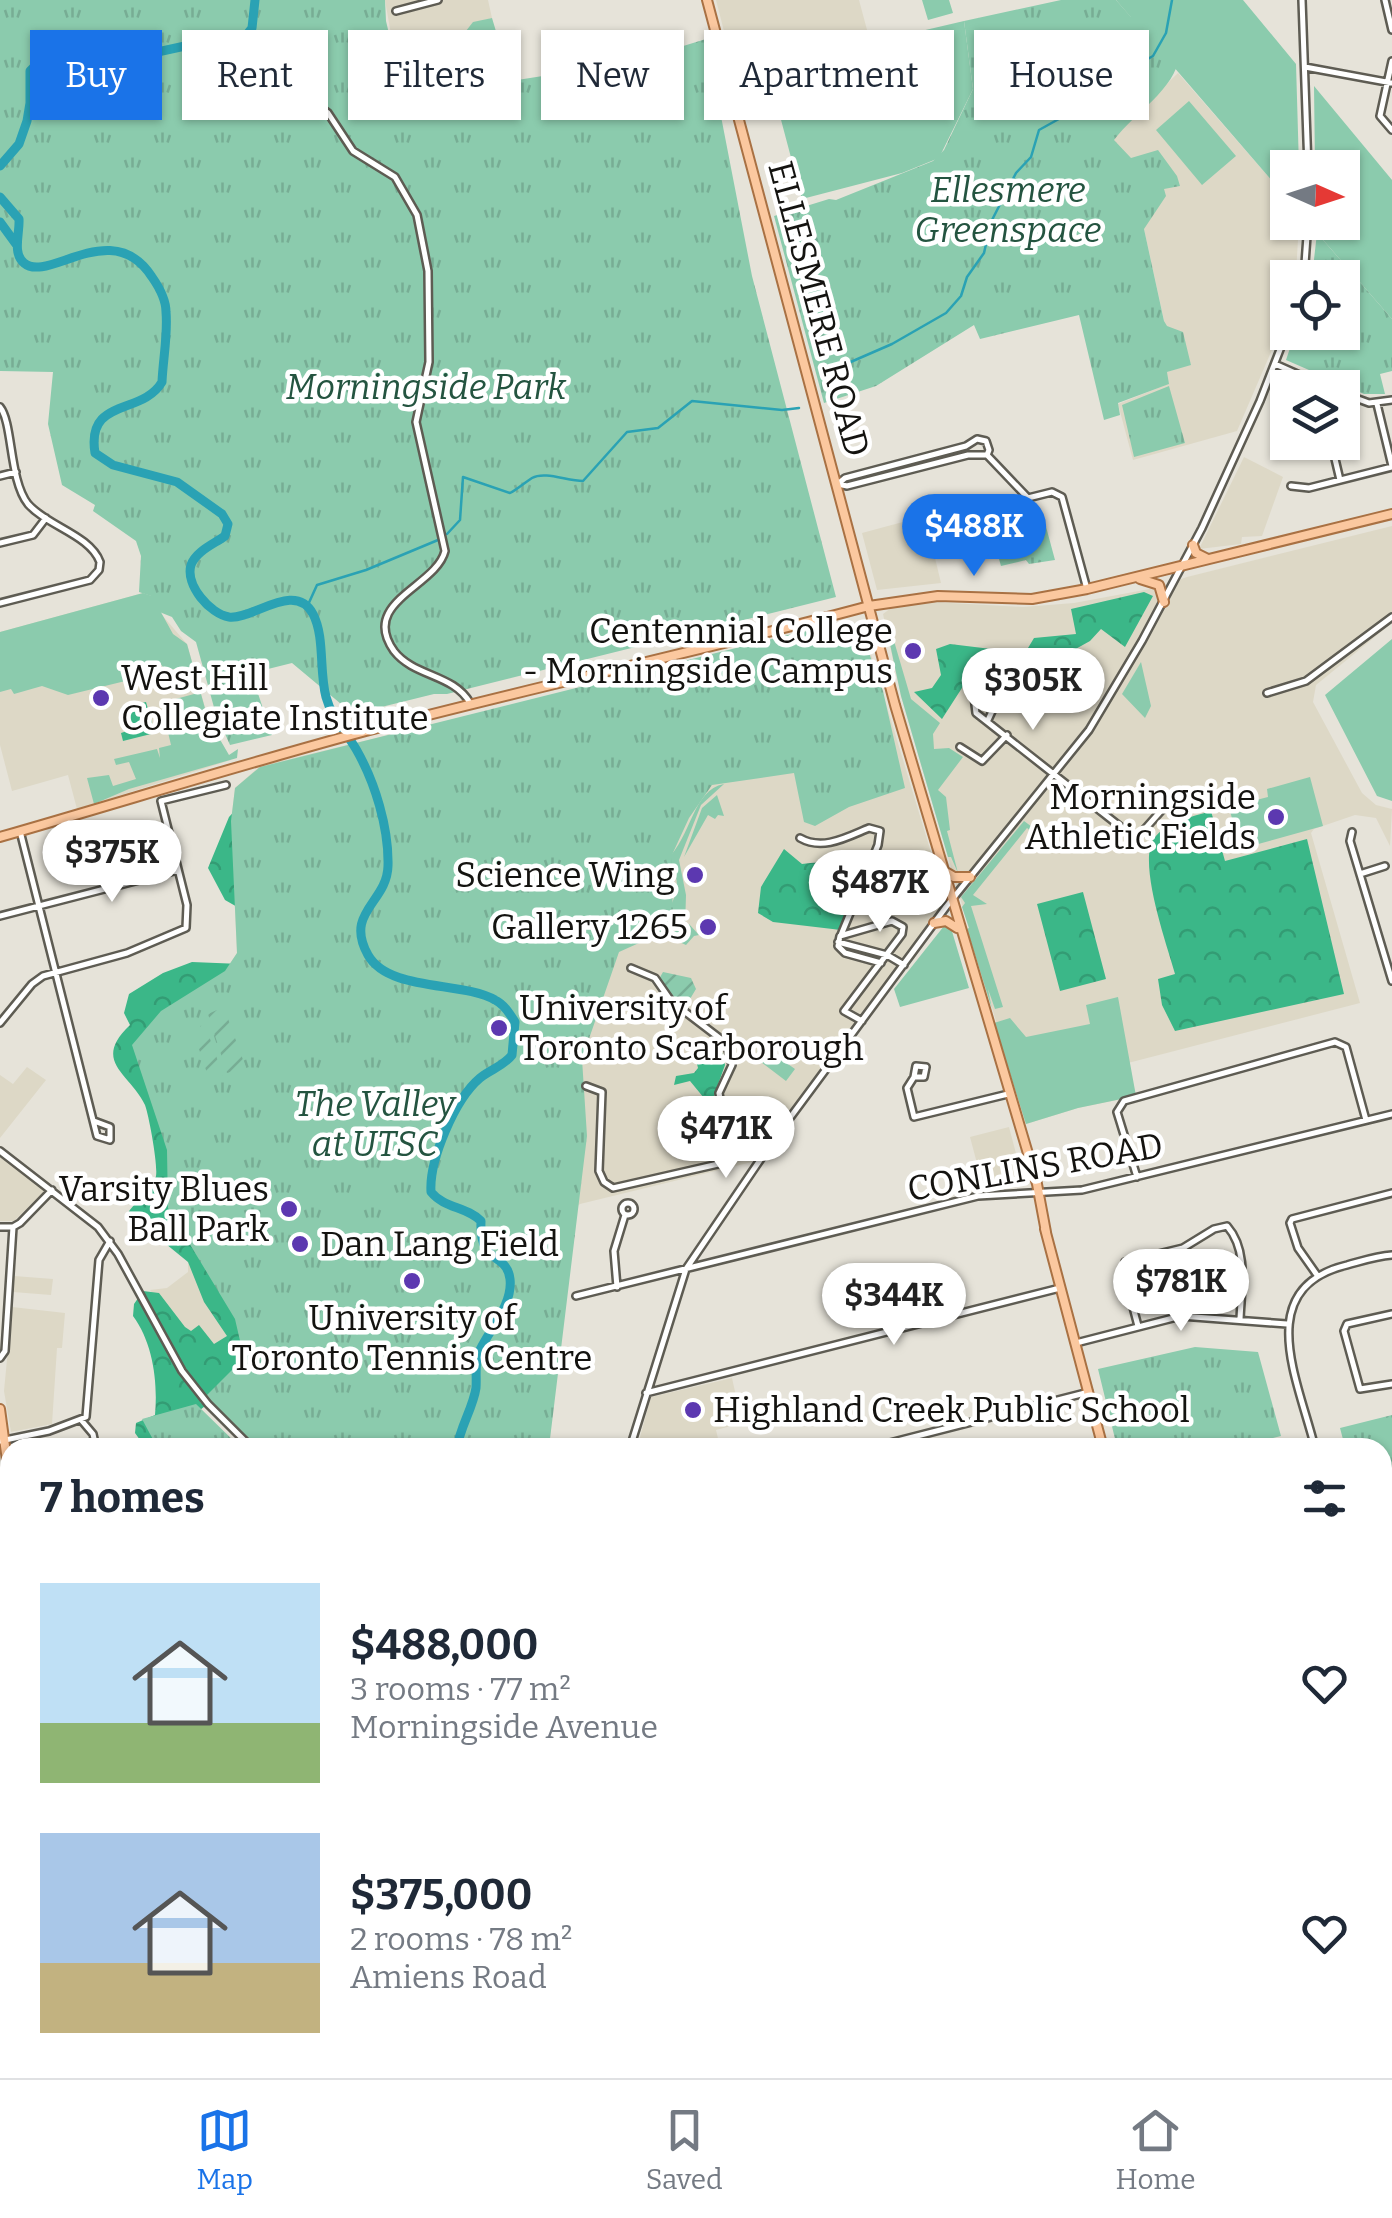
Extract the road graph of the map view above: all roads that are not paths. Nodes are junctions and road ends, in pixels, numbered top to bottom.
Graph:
1 (707, 0) edge
2 (1302, 0) edge
3 (1385, 0) edge
4 (435, 1) edge
5 (396, 11) dead end
6 (1392, 30) edge
7 (1392, 61) edge
8 (1305, 67) junction
9 (1390, 82) edge
10 (328, 113) edge
11 (1392, 130) edge
12 (1307, 150) edge
13 (1280, 350) edge
14 (1275, 364) junction
15 (1288, 370) edge
16 (1360, 399) edge
17 (1392, 400) edge
18 (1377, 404) junction
19 (0, 408) edge
20 (986, 455) junction
21 (1335, 460) edge
22 (1392, 466) edge
23 (16, 472) junction
24 (0, 476) edge
25 (1340, 480) junction
26 (838, 484) junction
27 (1291, 486) dead end
28 (1392, 514) edge
29 (46, 518) junction
30 (0, 544) edge
31 (1193, 545) junction
32 (1208, 560) junction
33 (1181, 567) junction
34 (1136, 578) junction
35 (1087, 589) junction
36 (1164, 602) junction
37 (0, 603) edge
38 (869, 606) junction
39 (1392, 617) edge
40 (1266, 693) dead end
41 (471, 706) junction
42 (988, 720) junction
43 (1008, 735) junction
44 (960, 747) dead end
45 (1055, 772) junction
46 (226, 785) dead end
47 (1168, 802) dead end
48 (20, 831) junction
49 (1352, 832) dead end
50 (0, 837) edge
51 (800, 838) dead end
52 (1384, 866) dead end
53 (942, 868) junction
54 (178, 870) junction
55 (1360, 874) junction
56 (970, 878) junction
57 (951, 901) junction
58 (38, 906) junction
59 (0, 916) edge
60 (934, 923) junction
61 (960, 931) junction
62 (839, 939) junction
63 (886, 954) junction
64 (880, 962) junction
65 (904, 965) junction
66 (631, 968) dead end
67 (55, 972) junction
68 (1391, 976) edge
69 (862, 1021) junction
70 (0, 1023) edge
71 (914, 1077) dead end
72 (586, 1086) dead end
73 (1008, 1094) junction
74 (1392, 1114) edge
75 (1366, 1120) junction
76 (94, 1121) dead end
77 (760, 1126) junction
78 (775, 1138) junction
79 (0, 1151) edge
80 (1137, 1178) junction
81 (52, 1190) junction
82 (1037, 1193) junction
83 (1392, 1193) edge
84 (625, 1215) dead end
85 (0, 1227) edge
86 (14, 1227) junction
87 (110, 1242) junction
88 (1392, 1255) edge
89 (686, 1269) junction
90 (1317, 1275) junction
91 (617, 1286) junction
92 (1061, 1288) junction
93 (576, 1296) dead end
94 (1392, 1314) edge
95 (1240, 1320) junction
96 (1287, 1324) junction
97 (1138, 1326) junction
98 (1076, 1343) junction
99 (0, 1358) edge
100 (1392, 1384) edge
101 (646, 1392) junction
102 (1089, 1392) junction
103 (0, 1409) edge
104 (82, 1421) junction
105 (2, 1438) edge
106 (14, 1438) edge
107 (94, 1438) edge
108 (242, 1438) edge
109 (633, 1438) edge
110 (909, 1438) edge
111 (1101, 1438) edge
112 (1312, 1438) edge

1 - 26 main road, ELLESMERE ROAD
2 - 8 street
3 - 6 street
4 - 5 street
7 - 9 street
8 - 9 street
8 - 12 street
9 - 11 street
10 - 41 street
13 - 14 street
14 - 15 street
14 - 31 street
16 - 18 street
17 - 18 street
18 - 22 street
19 - 23 street
20 - 26 street
20 - 26 street
20 - 35 street
21 - 25 street
22 - 25 street
23 - 24 street
23 - 29 street
25 - 27 street
26 - 38 main road, ELLESMERE ROAD
28 - 32 main road
29 - 30 street
29 - 37 street
31 - 32 main road
31 - 33 street
32 - 33 main road
33 - 34 main road
33 - 36 street
34 - 35 main road
34 - 36 main road
35 - 38 main road
36 - 45 street
38 - 41 main road
38 - 53 main road, ELLESMERE ROAD
39 - 40 street
41 - 48 main road
42 - 42 street
42 - 43 street
43 - 44 street
43 - 45 street
45 - 47 street
45 - 56 street
46 - 54 street
48 - 50 main road
48 - 58 street
49 - 55 street
51 - 62 street
52 - 55 street
53 - 56 main road
53 - 57 main road, ELLESMERE ROAD
54 - 58 street
54 - 67 street
55 - 68 street
56 - 57 street
57 - 60 street
57 - 61 main road, ELLESMERE ROAD
58 - 59 street
58 - 67 street
60 - 61 main road
60 - 65 street
61 - 73 main road, ELLESMERE ROAD
62 - 63 street
62 - 63 street
62 - 64 street
63 - 64 street
63 - 65 street
64 - 69 street
65 - 69 street
66 - 77 street
67 - 70 street
67 - 76 street
69 - 78 street
71 - 73 street
72 - 77 street
73 - 82 main road, ELLESMERE ROAD
74 - 75 street, CONLINS ROAD
75 - 80 street, CONLINS ROAD
75 - 80 street
77 - 78 street
78 - 89 street
79 - 81 street
80 - 82 street, CONLINS ROAD
81 - 86 street
81 - 87 street
82 - 89 street, CONLINS ROAD
82 - 92 main road, ELLESMERE ROAD
83 - 90 street
84 - 91 street
85 - 86 street
86 - 99 street
87 - 104 street
87 - 108 street
88 - 90 street
89 - 91 street, CONLINS ROAD
89 - 101 street
90 - 96 street
91 - 93 street, CONLINS ROAD
92 - 98 main road, ELLESMERE ROAD
92 - 101 street
94 - 100 street
95 - 96 street
95 - 97 street
95 - 97 street
96 - 112 street
97 - 98 street
98 - 102 main road, ELLESMERE ROAD
101 - 109 street
102 - 110 street
102 - 111 main road, ELLESMERE ROAD
103 - 105 main road
104 - 106 street
104 - 107 street

